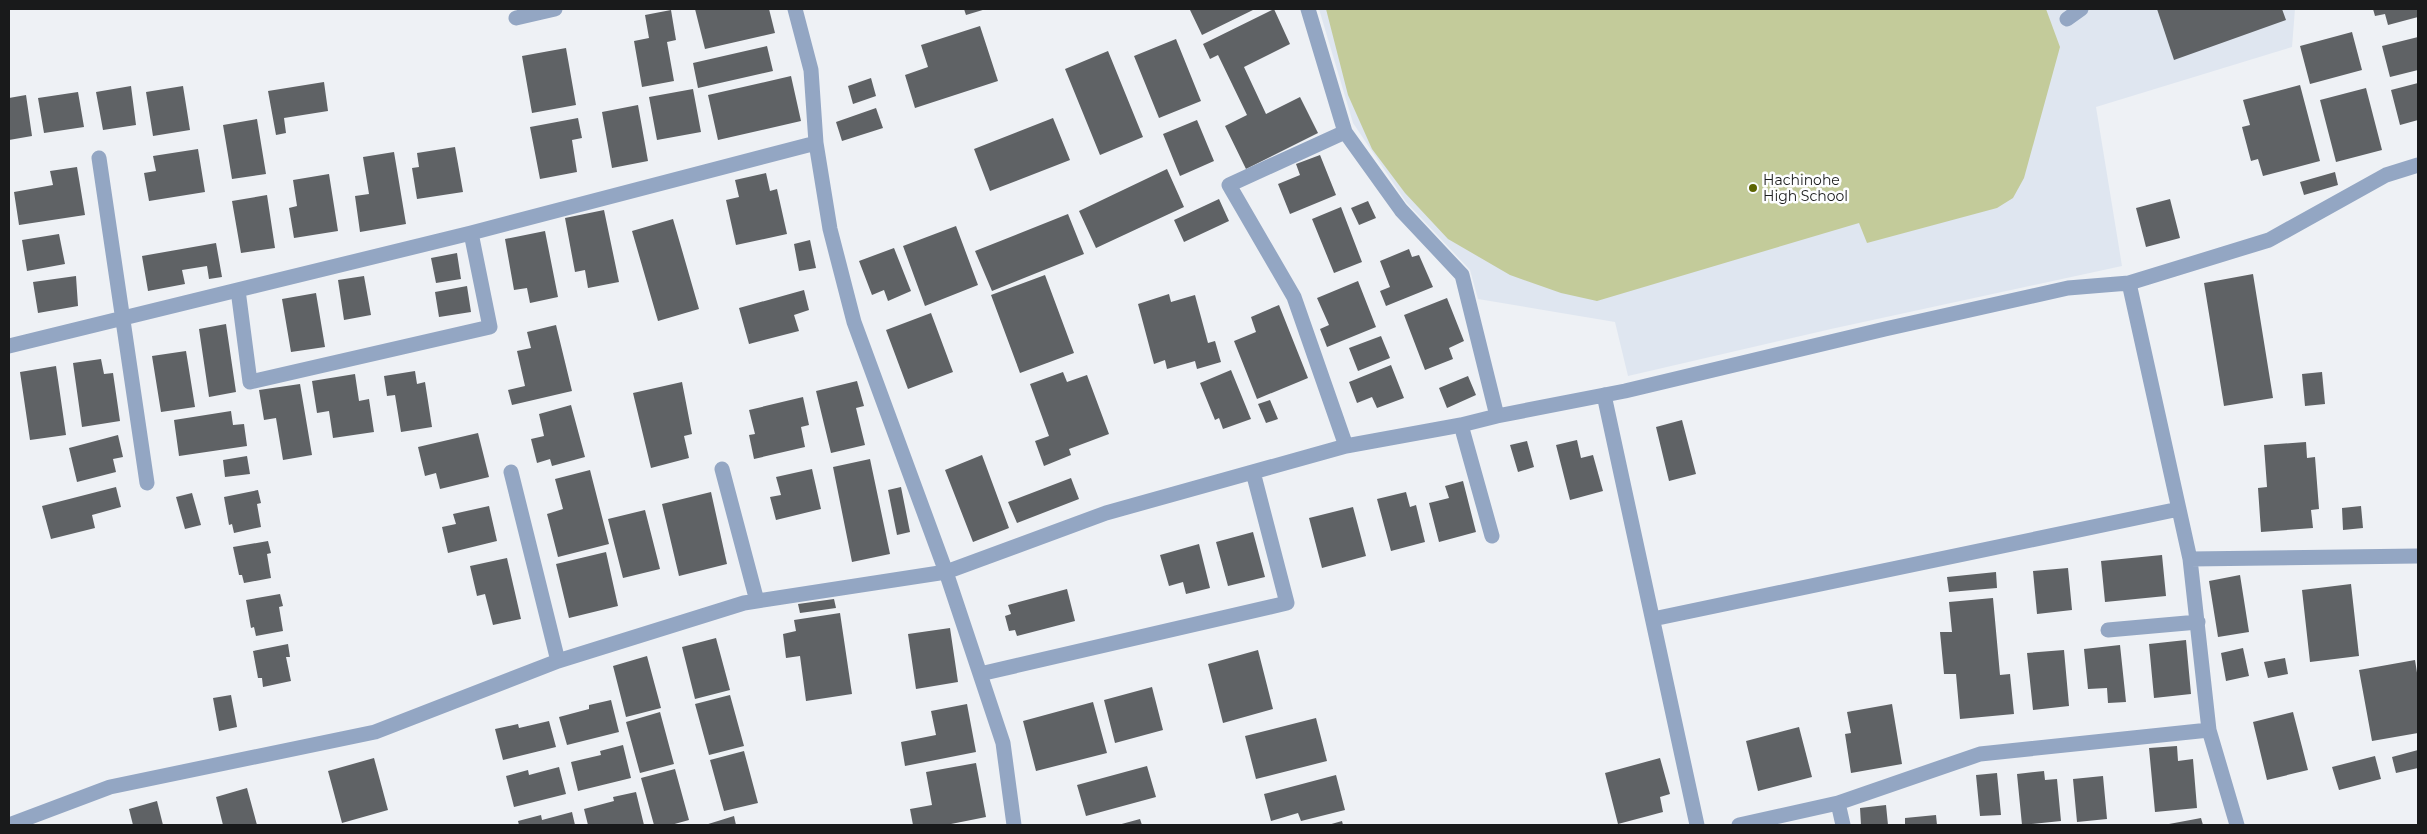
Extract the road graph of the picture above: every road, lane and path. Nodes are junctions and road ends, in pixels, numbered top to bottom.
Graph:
1 (555, 9) edge
2 (795, 9) edge
3 (1308, 9) edge
4 (2081, 9) edge
5 (516, 18) dead end
6 (2067, 19) dead end
7 (1346, 132) junction
8 (816, 143) junction
9 (99, 158) dead end
10 (2418, 165) edge
11 (471, 233) junction
12 (2129, 283) junction
13 (238, 290) junction
14 (122, 318) junction
15 (9, 346) edge
16 (1604, 395) junction
17 (1497, 416) junction
18 (1461, 426) junction
19 (1346, 446) junction
20 (722, 469) dead end
21 (511, 472) dead end
22 (1253, 472) junction
23 (147, 483) dead end
24 (2179, 509) junction
25 (1492, 536) dead end
26 (2418, 556) edge
27 (2190, 558) junction
28 (946, 572) junction
29 (757, 601) junction
30 (1653, 619) junction
31 (2198, 622) junction
32 (2108, 630) dead end
33 (558, 662) junction
34 (980, 674) junction
35 (2209, 730) junction
36 (1838, 803) junction
37 (9, 825) edge
38 (1014, 825) edge
39 (1697, 825) edge
40 (1738, 825) edge
41 (1842, 825) edge
42 (2236, 825) edge

1 - 5 street
2 - 8 street
3 - 7 street
4 - 6 street
7 - 17 street
7 - 19 street
8 - 11 street
8 - 28 street
9 - 14 street
10 - 12 street
11 - 13 street
11 - 13 street
12 - 16 street
12 - 24 street
13 - 14 street
14 - 15 street
14 - 23 street
16 - 17 street
16 - 30 street
17 - 18 street
18 - 19 street
18 - 25 street
19 - 22 street
20 - 29 street
21 - 33 street
22 - 28 street
22 - 34 street
24 - 27 street
24 - 30 street
26 - 27 street
27 - 31 street
28 - 29 street
28 - 34 street
29 - 33 street
30 - 39 street
31 - 32 street
31 - 35 street
33 - 37 street
34 - 38 street
35 - 36 street
35 - 42 street
36 - 40 street
36 - 41 street

